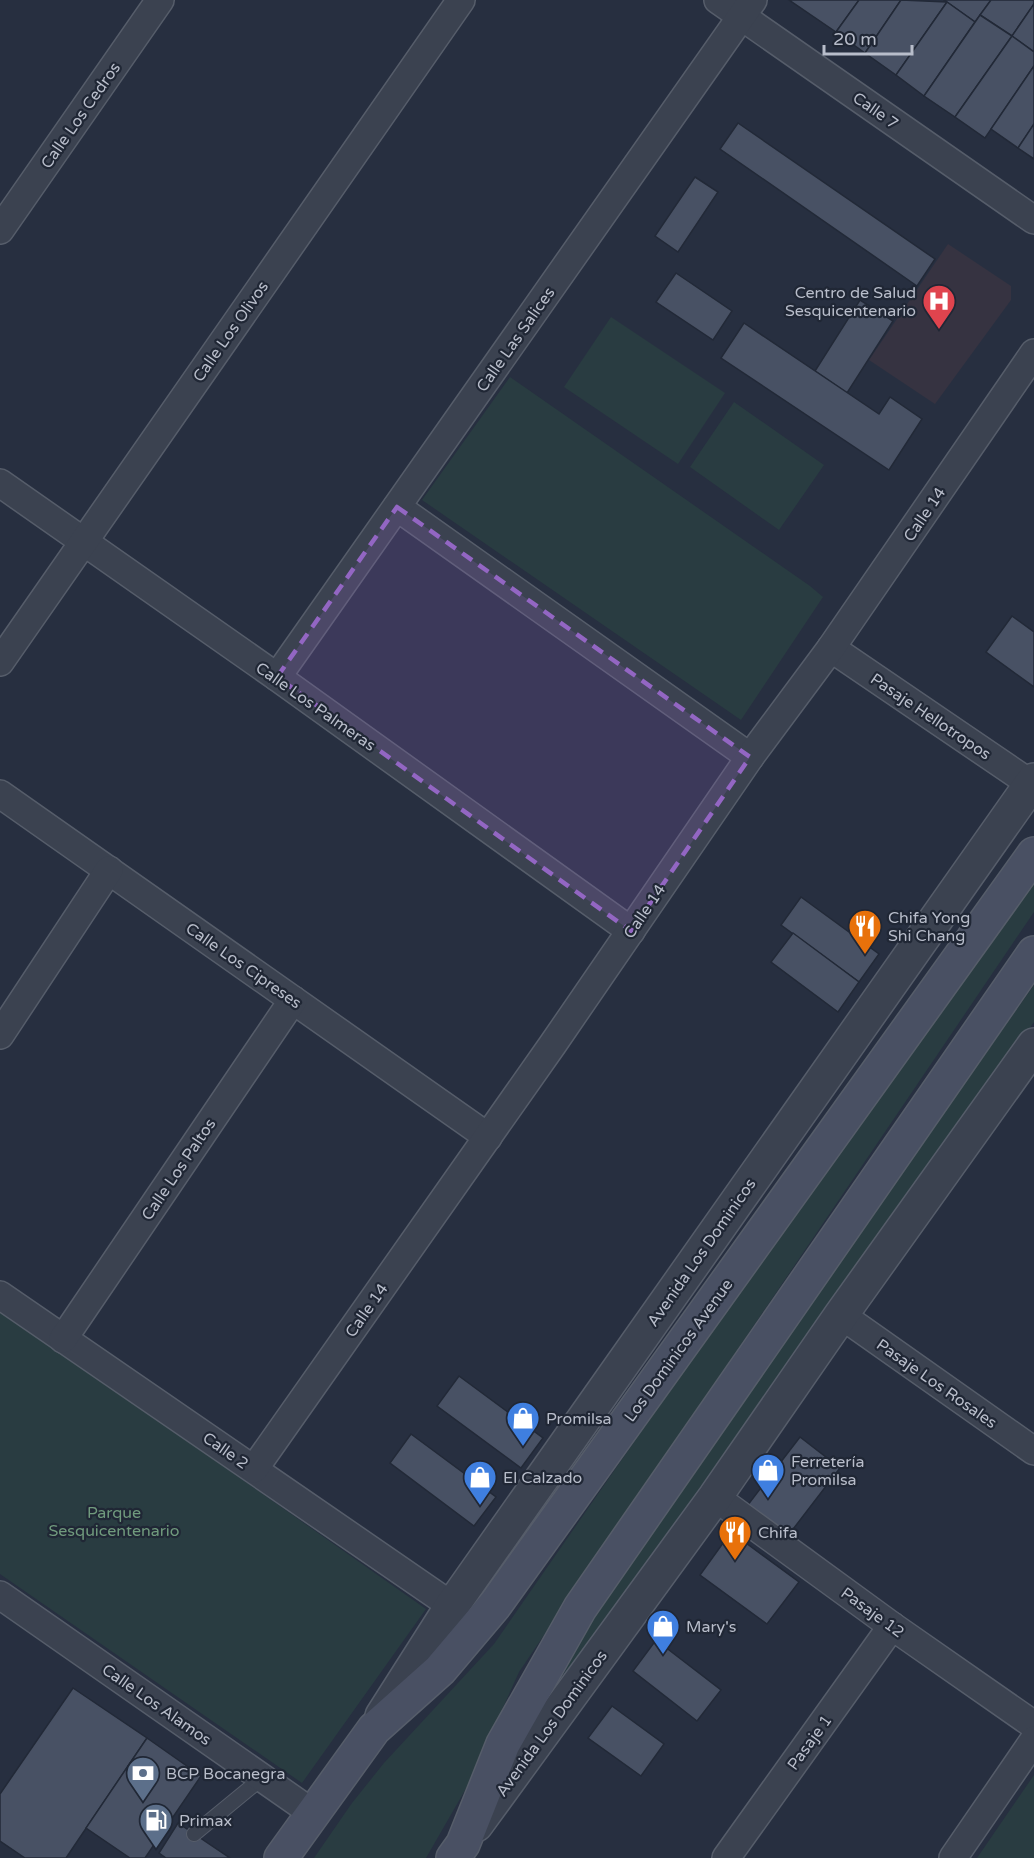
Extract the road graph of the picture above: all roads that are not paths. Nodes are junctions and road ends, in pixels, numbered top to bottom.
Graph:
1 (461, 0) edge
2 (718, 0) edge
3 (148, 4) edge
4 (747, 8) edge
5 (8, 200) edge
6 (1034, 220) edge
7 (0, 230) edge
8 (1034, 353) edge
9 (0, 483) edge
10 (397, 507) junction
11 (83, 543) junction
12 (831, 648) junction
13 (0, 662) edge
14 (277, 677) junction
15 (750, 757) junction
16 (1032, 782) edge
17 (0, 794) edge
18 (1034, 854) edge
19 (109, 870) junction
20 (631, 931) junction
21 (1034, 952) edge
22 (293, 1000) junction
23 (0, 1035) edge
24 (1034, 1045) edge
25 (488, 1137) junction
26 (0, 1295) edge
27 (841, 1315) junction
28 (63, 1339) junction
29 (1034, 1452) edge
30 (254, 1469) junction
31 (715, 1497) junction
32 (0, 1595) edge
33 (452, 1606) junction
34 (892, 1626) junction
35 (1034, 1725) edge
36 (374, 1729) junction
37 (1034, 1740) edge
38 (262, 1778) junction
39 (314, 1814) junction
40 (194, 1834) dead end
41 (458, 1851) edge
42 (281, 1858) edge
43 (726, 1858) edge
44 (953, 1858) edge

1 - 11 street, Calle Los Olivos
2 - 4 street, Calle 7
3 - 5 street, Calle Los Cedros
4 - 6 street, Calle 7
4 - 10 street, Calle Las Salices
5 - 7 street, Calle Los Cedros
8 - 12 street, Calle 14
9 - 11 street, Calle Los Palmeras
10 - 14 street, Calle Las Salices
10 - 15 street
11 - 13 street, Calle Los Olivos
11 - 14 street, Calle Los Palmeras
12 - 15 street, Calle 14
12 - 16 street, Pasaje Hellotropos
14 - 20 street, Calle Los Palmeras
15 - 20 street, Calle 14
16 - 33 street, Avenida Los Dominicos
17 - 19 street, Calle Los Cipreses
18 - 36 main road, Los Dominicos Avenue
19 - 22 street, Calle Los Cipreses
19 - 23 street
20 - 25 street, Calle 14
21 - 41 main road
22 - 25 street, Calle Los Cipreses
22 - 28 street, Calle Los Paltos
24 - 27 street, Avenida Los Dominicos
25 - 30 street, Calle 14
26 - 28 street, Calle 2
27 - 29 street, Pasaje Los Rosales
27 - 31 street, Avenida Los Dominicos
28 - 30 street, Calle 2
30 - 33 street, Calle 2
31 - 34 street, Pasaje 12
31 - 41 street, Avenida Los Dominicos
32 - 38 street, Calle Los Alamos
33 - 36 street, Avenida Los Dominicos
34 - 35 street, Pasaje 12
34 - 43 street, Pasaje 1
36 - 39 main road, Los Dominicos Avenue
37 - 44 street
38 - 39 street, Calle Los Alamos
38 - 40 lane
39 - 42 main road, Los Dominicos Avenue

